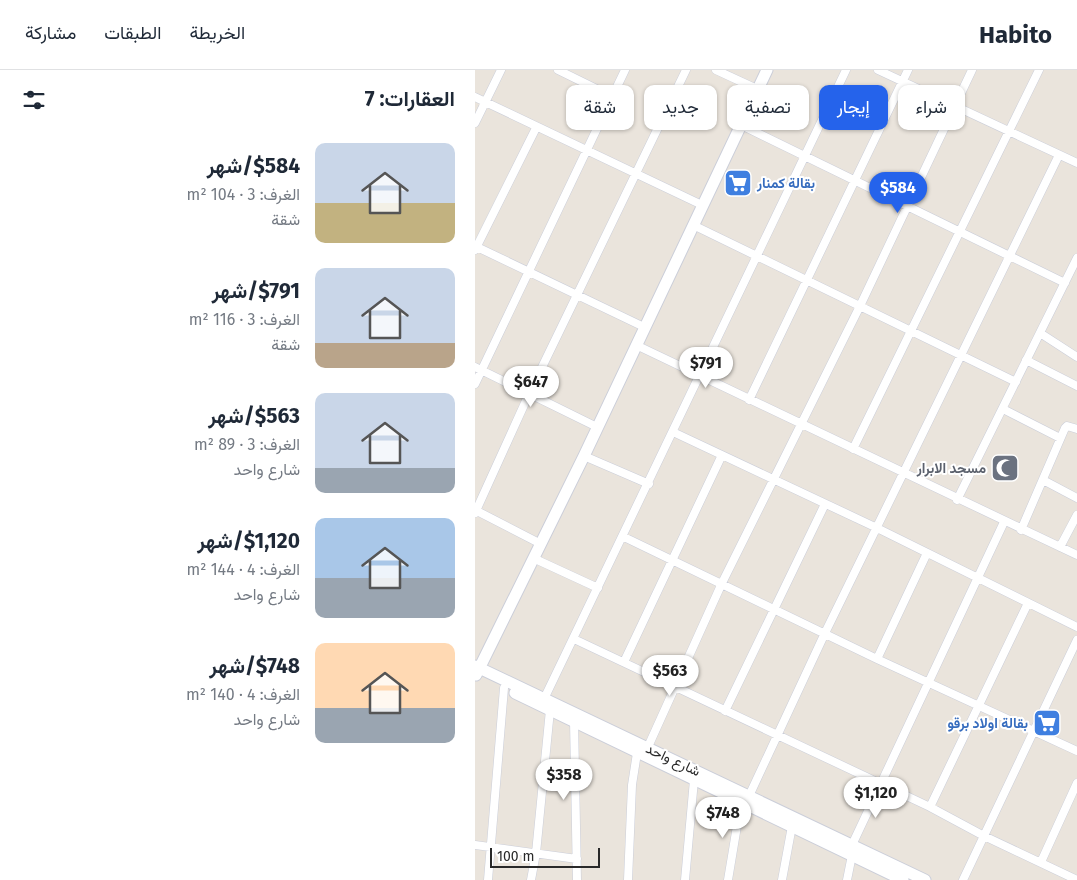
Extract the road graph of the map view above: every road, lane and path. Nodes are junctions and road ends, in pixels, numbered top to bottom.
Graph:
1 (501, 70) edge
2 (625, 70) edge
3 (686, 70) edge
4 (716, 70) edge
5 (767, 70) edge
6 (847, 70) edge
7 (879, 70) edge
8 (908, 70) edge
9 (972, 70) edge
10 (1039, 70) edge
11 (562, 71) edge
12 (902, 81) junction
13 (589, 85) edge
14 (618, 85) edge
15 (748, 85) edge
16 (759, 85) edge
17 (911, 85) edge
18 (964, 85) edge
19 (475, 97) edge
20 (485, 102) junction
21 (965, 110) edge
22 (475, 123) edge
23 (536, 128) junction
24 (597, 130) edge
25 (739, 130) edge
26 (751, 130) edge
27 (942, 130) edge
28 (1008, 130) junction
29 (587, 152) junction
30 (1059, 155) junction
31 (805, 157) junction
32 (1077, 163) edge
33 (636, 175) junction
34 (855, 181) junction
35 (702, 205) junction
36 (906, 205) junction
37 (693, 225) junction
38 (961, 232) junction
39 (475, 248) edge
40 (757, 257) junction
41 (1011, 257) junction
42 (1077, 258) edge
43 (529, 272) junction
44 (808, 280) junction
45 (1065, 283) junction
46 (578, 294) junction
47 (860, 306) junction
48 (644, 326) junction
49 (911, 332) junction
50 (1040, 333) junction
51 (636, 345) junction
52 (962, 357) junction
53 (1077, 358) edge
54 (1026, 360) junction
55 (478, 368) edge
56 (699, 377) junction
57 (1016, 382) junction
58 (475, 384) edge
59 (1077, 386) edge
60 (529, 394) junction
61 (749, 400) junction
62 (1003, 409) junction
63 (799, 424) junction
64 (597, 427) junction
65 (1077, 429) edge
66 (673, 432) junction
67 (1060, 438) junction
68 (853, 449) junction
69 (722, 455) junction
70 (583, 456) junction
71 (904, 473) junction
72 (772, 479) junction
73 (1043, 480) junction
74 (649, 484) junction
75 (1077, 498) edge
76 (957, 500) junction
77 (825, 504) junction
78 (475, 511) edge
79 (1077, 515) edge
80 (1004, 522) junction
81 (877, 528) junction
82 (1021, 530) junction
83 (624, 537) junction
84 (541, 544) junction
85 (1060, 547) junction
86 (927, 553) junction
87 (1077, 555) edge
88 (533, 558) junction
89 (674, 560) junction
90 (978, 577) junction
91 (722, 583) junction
92 (598, 588) junction
93 (1028, 603) junction
94 (775, 609) junction
95 (1077, 627) edge
96 (825, 633) junction
97 (574, 639) junction
98 (1077, 640) edge
99 (877, 659) junction
100 (624, 662) junction
101 (477, 671) edge
102 (927, 683) junction
103 (675, 687) junction
104 (504, 688) junction
105 (544, 699) junction
106 (978, 705) junction
107 (550, 710) junction
108 (725, 711) junction
109 (574, 718) junction
110 (1033, 730) junction
111 (777, 735) junction
112 (642, 751) junction
113 (1077, 752) edge
114 (543, 778) junction
115 (694, 780) junction
116 (880, 783) junction
117 (1077, 783) edge
118 (575, 785) junction
119 (745, 799) junction
120 (930, 807) junction
121 (792, 826) junction
122 (984, 836) junction
123 (839, 844) junction
124 (475, 845) edge
125 (491, 848) junction
126 (852, 850) junction
127 (536, 854) junction
128 (577, 859) junction
129 (1041, 862) junction
130 (488, 880) edge
131 (531, 880) edge
132 (577, 880) edge
133 (628, 880) edge
134 (685, 880) edge
135 (728, 880) edge
136 (782, 880) edge
137 (847, 880) edge
138 (903, 880) edge
139 (925, 880) edge
140 (963, 880) edge
141 (1077, 880) edge

1 - 20 street
2 - 14 street
3 - 33 street
4 - 15 street
5 - 16 street
6 - 31 street
7 - 12 street
8 - 12 street
9 - 18 street
10 - 28 street
11 - 13 street
12 - 17 street
12 - 34 street
19 - 20 street
20 - 22 street
20 - 23 street
21 - 28 street
23 - 29 street
23 - 39 street
24 - 29 street
25 - 35 street
26 - 31 street
27 - 36 street
28 - 30 street
28 - 38 street
29 - 33 street
29 - 43 street
30 - 32 street
30 - 41 street
31 - 34 street
31 - 40 street
33 - 35 street
33 - 46 street
34 - 36 street
34 - 44 street
35 - 37 street
36 - 38 street
36 - 47 street
37 - 40 street
37 - 48 street
38 - 41 street
38 - 49 street
39 - 43 street
40 - 44 street
40 - 56 street
41 - 45 street
41 - 52 street
42 - 45 street
43 - 46 street
43 - 55 street
44 - 47 street
44 - 61 street
45 - 50 street
46 - 48 street
46 - 60 street
47 - 49 street
47 - 63 street
48 - 51 street
49 - 52 street
49 - 68 street
50 - 53 street
50 - 54 street
51 - 56 street
51 - 64 street
52 - 57 street
52 - 71 street
54 - 57 street
54 - 59 street
55 - 58 street
55 - 60 street
56 - 61 street
56 - 66 street
57 - 62 street
60 - 64 street
60 - 78 street
61 - 63 street
62 - 67 street
62 - 76 street
63 - 68 street
63 - 72 street
64 - 70 street
65 - 67 street
66 - 69 street
66 - 74 street
67 - 73 street
68 - 71 street
69 - 72 street
69 - 89 street
70 - 74 street
70 - 84 street
71 - 76 street
71 - 81 street
72 - 77 street
72 - 91 street
73 - 75 street
73 - 82 street
74 - 83 street
76 - 80 street
77 - 81 street
77 - 94 street
78 - 84 street
79 - 85 street
80 - 82 street
80 - 90 street
81 - 86 street
81 - 96 street
82 - 85 street
83 - 89 street
83 - 92 street
84 - 88 street
85 - 87 street
86 - 90 street
86 - 99 street
88 - 92 street
88 - 101 street
89 - 91 street
89 - 100 street
90 - 93 street
90 - 102 street
91 - 94 street
91 - 103 street
92 - 97 street
93 - 95 street
93 - 106 street
94 - 96 street
94 - 108 street
96 - 99 street
96 - 111 street
97 - 100 street
97 - 105 street
98 - 110 street
99 - 102 street
100 - 103 street
101 - 104 street, شارع واحد
101 - 105 street, شارع واحد
102 - 106 street
102 - 116 street
103 - 108 street
103 - 112 street
104 - 107 street, شارع واحد
104 - 125 street
105 - 109 street, شارع واحد
106 - 110 street
106 - 120 street
107 - 109 street, شارع واحد
107 - 114 street
108 - 111 street
109 - 112 street, شارع واحد
109 - 118 street
110 - 113 street
110 - 122 street
111 - 116 street
111 - 119 street
112 - 115 street, شارع واحد
112 - 119 street, شارع واحد
112 - 133 street
114 - 118 street
114 - 127 street
115 - 119 street, شارع واحد
115 - 134 street
116 - 120 street
116 - 126 street
117 - 129 street
118 - 128 street
119 - 121 street, شارع واحد
119 - 123 street, شارع واحد
119 - 135 street
120 - 122 street
121 - 123 street, شارع واحد
121 - 136 street
122 - 129 street
122 - 140 street
123 - 126 street, شارع واحد
124 - 125 street
125 - 127 street
125 - 130 street
126 - 137 street
126 - 138 street, شارع واحد
126 - 139 street, شارع واحد
127 - 128 street
127 - 131 street
128 - 132 street
129 - 141 street

